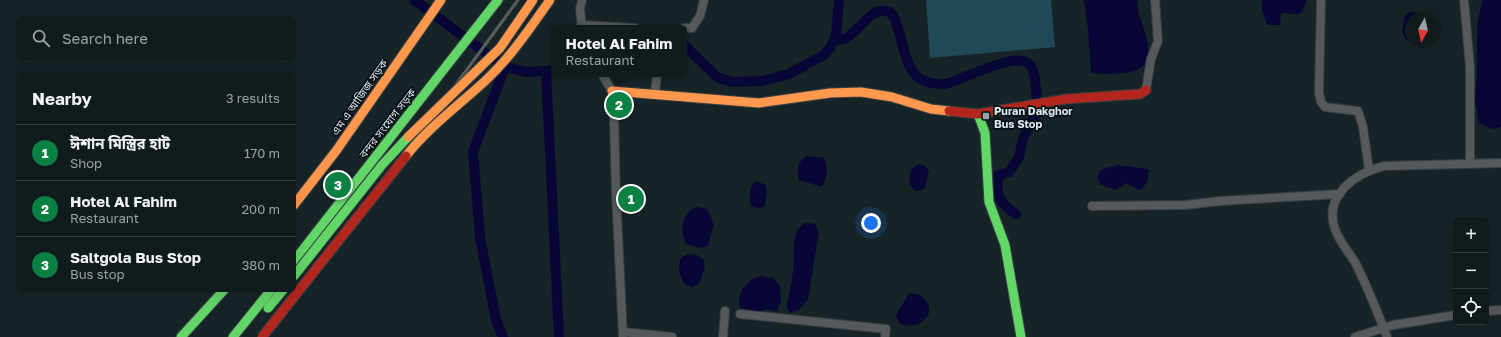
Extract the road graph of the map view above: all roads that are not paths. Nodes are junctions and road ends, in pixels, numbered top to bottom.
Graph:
1 (441, 0) edge
2 (498, 0) edge
3 (533, 0) edge
4 (550, 0) edge
5 (582, 0) edge
6 (704, 0) edge
7 (1155, 0) edge
8 (1321, 0) edge
9 (1464, 0) edge
10 (581, 25) edge
11 (687, 28) edge
12 (604, 77) edge
13 (657, 77) edge
14 (1146, 90) joint
15 (612, 91) junction
16 (655, 94) junction
17 (978, 114) junction
18 (1470, 162) junction
19 (1501, 162) edge
20 (1369, 170) junction
21 (1340, 194) junction
22 (296, 202) edge
23 (1092, 206) dead end
24 (296, 258) edge
25 (296, 274) edge
26 (222, 292) edge
27 (269, 292) edge
28 (281, 292) edge
29 (1501, 310) edge
30 (725, 311) dead end
31 (1489, 311) edge
32 (264, 314) dead end
33 (740, 314) dead end
34 (1453, 315) edge
35 (1383, 328) junction
36 (623, 334) edge
37 (181, 337) edge
38 (233, 337) edge
39 (262, 337) edge
40 (672, 337) edge
41 (723, 337) edge
42 (885, 337) edge
43 (1020, 337) edge
44 (1355, 337) edge
45 (1387, 337) edge

1 - 22 main road, এম এ আজিজ সড়ক
2 - 24 main road, বন্দর সংযোগ সড়ক
3 - 25 main road, bridge
4 - 39 main road, bridge
5 - 10 street
6 - 11 street
7 - 14 street
8 - 20 street
9 - 18 street
12 - 15 street
13 - 16 street
14 - 17 main road
15 - 16 main road
15 - 36 street
16 - 17 main road
17 - 43 main road
18 - 19 street
18 - 20 street
20 - 21 street
21 - 23 street
21 - 35 street
26 - 37 main road
27 - 38 main road
28 - 32 main road
29 - 31 street
30 - 41 street
33 - 42 street
34 - 35 street
35 - 44 street
35 - 45 street
36 - 40 street

